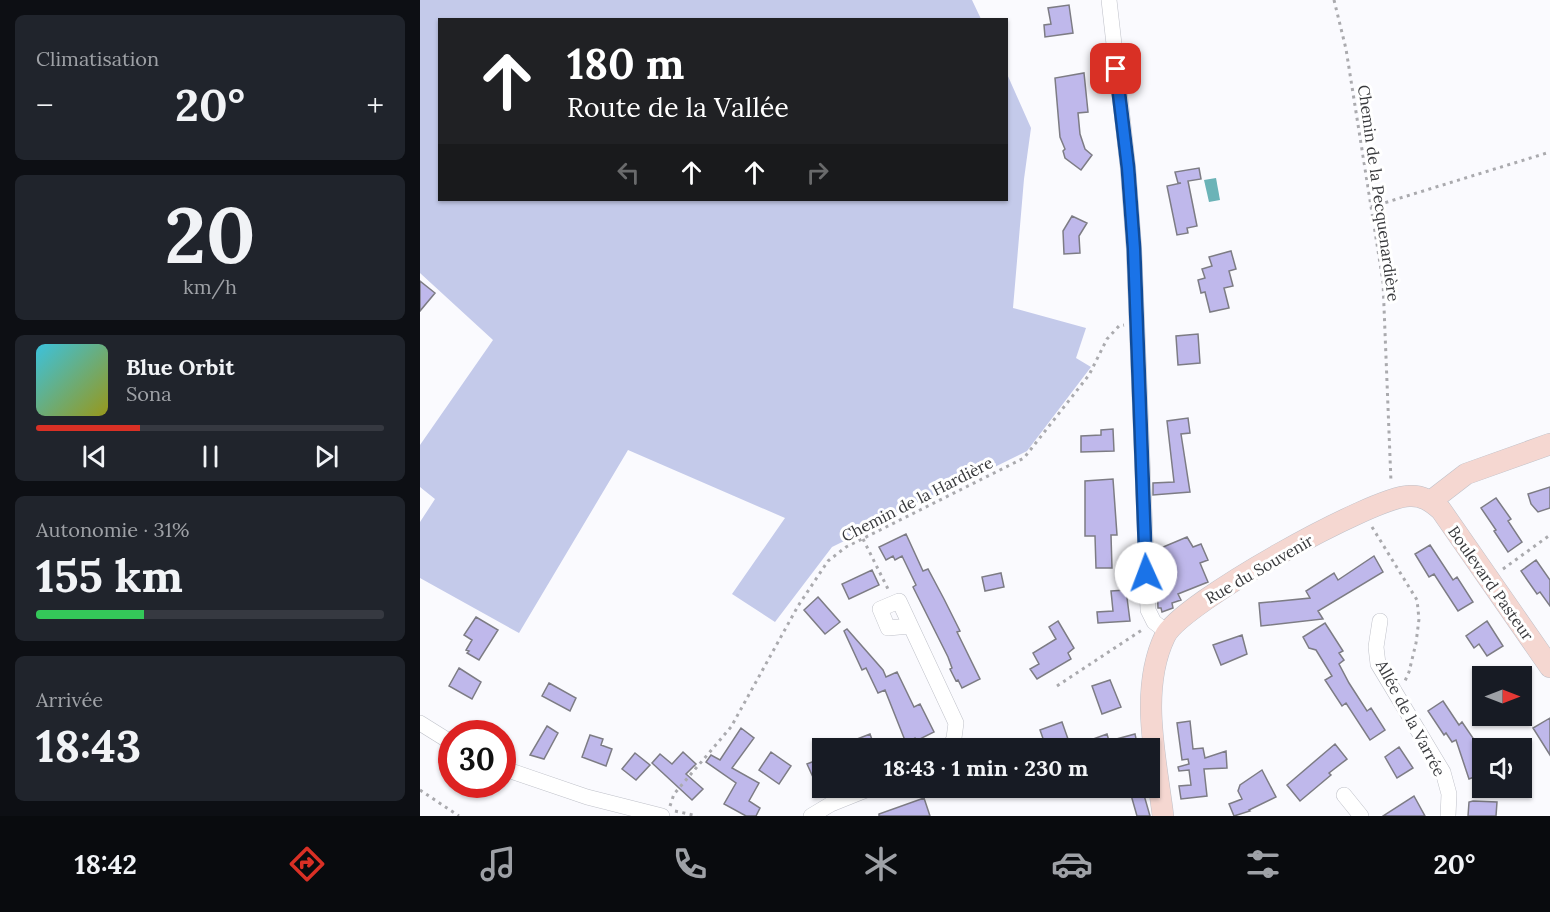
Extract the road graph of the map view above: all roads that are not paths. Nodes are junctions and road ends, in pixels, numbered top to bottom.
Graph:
1 (1109, 0) edge
2 (1550, 444) edge
3 (1431, 501) junction
4 (1380, 621) dead end
5 (910, 626) junction
6 (1160, 627) junction
7 (1550, 667) edge
8 (420, 723) edge
9 (438, 734) edge
10 (954, 738) edge
11 (516, 773) edge
12 (1344, 795) dead end
13 (846, 798) edge
14 (666, 813) edge
15 (811, 816) edge
16 (1163, 816) edge
17 (1361, 816) edge
18 (1448, 816) edge

1 - 6 street
2 - 3 street
3 - 6 street, Rue du Souvenir
3 - 7 street, Boulevard Pasteur
4 - 18 street, Allée de la Varrée
5 - 5 street
5 - 10 street
6 - 16 street, Rue du Souvenir
8 - 9 street
11 - 14 street
12 - 17 street
13 - 15 street

